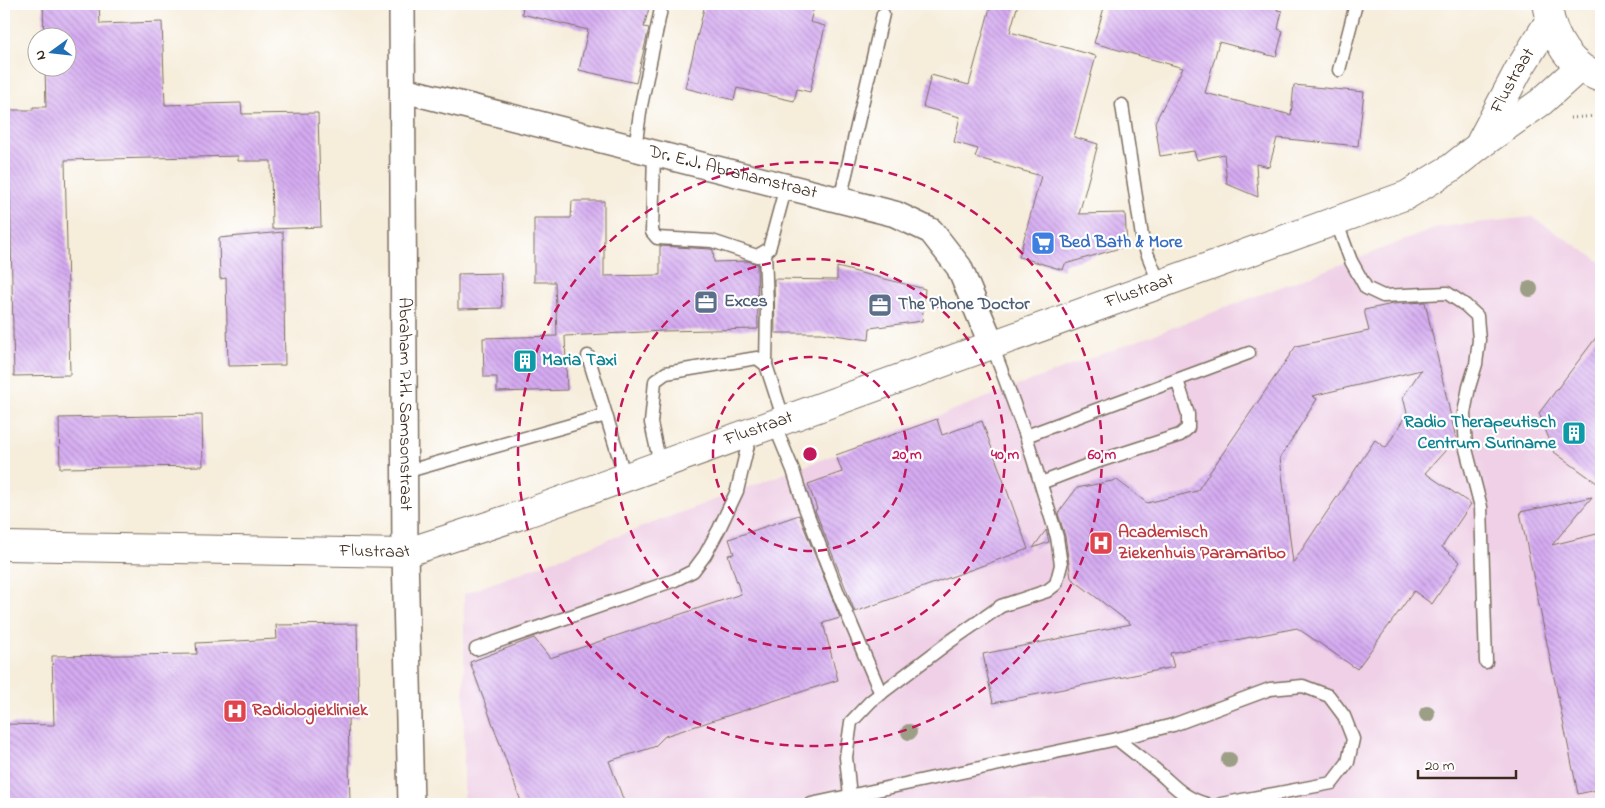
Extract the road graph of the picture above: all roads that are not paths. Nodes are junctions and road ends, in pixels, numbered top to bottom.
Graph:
1 (402, 4) edge
2 (662, 4) edge
3 (1356, 4) edge
4 (1549, 12) edge
5 (883, 14) dead end
6 (1339, 70) dead end
7 (1591, 73) edge
8 (404, 90) junction
9 (1122, 105) dead end
10 (1480, 145) junction
11 (644, 150) junction
12 (786, 186) junction
13 (840, 200) junction
14 (1336, 220) junction
15 (765, 252) junction
16 (1160, 285) junction
17 (992, 345) junction
18 (1249, 353) dead end
19 (588, 356) dead end
20 (766, 364) junction
21 (1177, 380) junction
22 (606, 415) junction
23 (770, 425) junction
24 (1026, 436) junction
25 (660, 464) junction
26 (405, 472) junction
27 (625, 477) junction
28 (1041, 483) junction
29 (4, 546) edge
30 (405, 553) junction
31 (476, 650) dead end
32 (1486, 662) dead end
33 (881, 694) junction
34 (1117, 739) junction
35 (850, 796) junction
36 (411, 804) edge
37 (811, 804) edge
38 (1206, 804) edge
39 (1221, 804) edge

1 - 8 street, Abraham P.H. Samsonstraat
2 - 11 lane
3 - 6 lane
4 - 7 street
4 - 10 street, Flustraat
5 - 13 lane
7 - 10 street, Flustraat
8 - 11 street, Dr. E.J. Abrahamstraat
8 - 26 street, Abraham P.H. Samsonstraat
9 - 16 lane
10 - 14 street, Flustraat
11 - 12 street, Dr. E.J. Abrahamstraat
11 - 15 lane
12 - 13 street, Dr. E.J. Abrahamstraat
12 - 15 lane
13 - 17 street, Dr. E.J. Abrahamstraat
14 - 16 street, Flustraat
14 - 32 lane
15 - 20 lane
16 - 17 street, Flustraat
17 - 23 street, Flustraat
17 - 24 lane
18 - 21 lane
19 - 22 lane
20 - 23 lane
20 - 25 lane
21 - 24 lane
21 - 28 lane
22 - 26 lane
22 - 27 lane
23 - 25 street, Flustraat
23 - 31 lane
23 - 33 lane
24 - 28 lane
25 - 27 street, Flustraat
26 - 30 street, Abraham P.H. Samsonstraat
27 - 30 street, Flustraat
28 - 33 lane
29 - 30 street, Flustraat
30 - 36 street, Abraham P.H. Samsonstraat
33 - 35 lane
34 - 35 lane
34 - 38 lane
34 - 39 lane
35 - 37 lane

